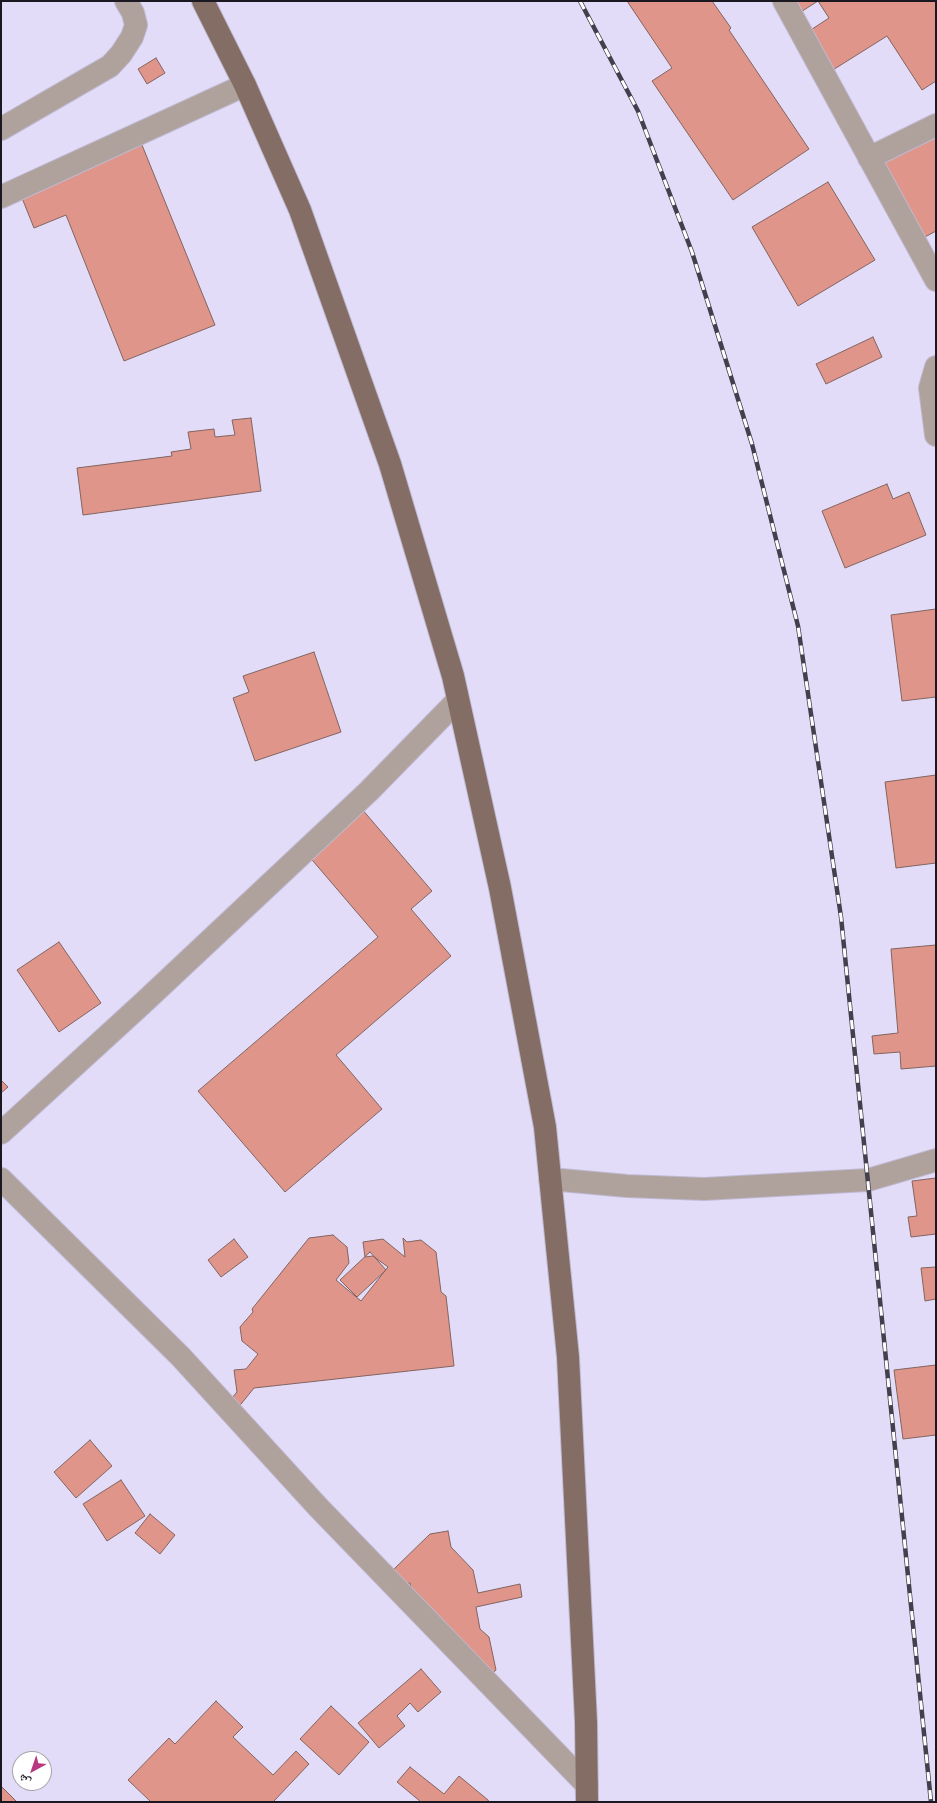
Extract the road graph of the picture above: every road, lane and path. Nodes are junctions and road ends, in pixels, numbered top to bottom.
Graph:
1 (126, 1) edge
2 (203, 1) edge
3 (784, 1) edge
4 (245, 85) junction
5 (936, 125) edge
6 (2, 127) edge
7 (869, 158) junction
8 (1, 197) edge
9 (936, 280) edge
10 (936, 367) edge
11 (936, 435) edge
12 (458, 700) junction
13 (1, 1134) edge
14 (936, 1160) edge
15 (550, 1179) junction
16 (1, 1180) edge
17 (587, 1794) edge

1 - 6 street
2 - 4 main road
3 - 7 street
4 - 8 street
4 - 12 main road
5 - 7 street
7 - 9 street
10 - 11 street
12 - 13 street
12 - 15 main road
14 - 15 street
15 - 17 main road
16 - 17 street

